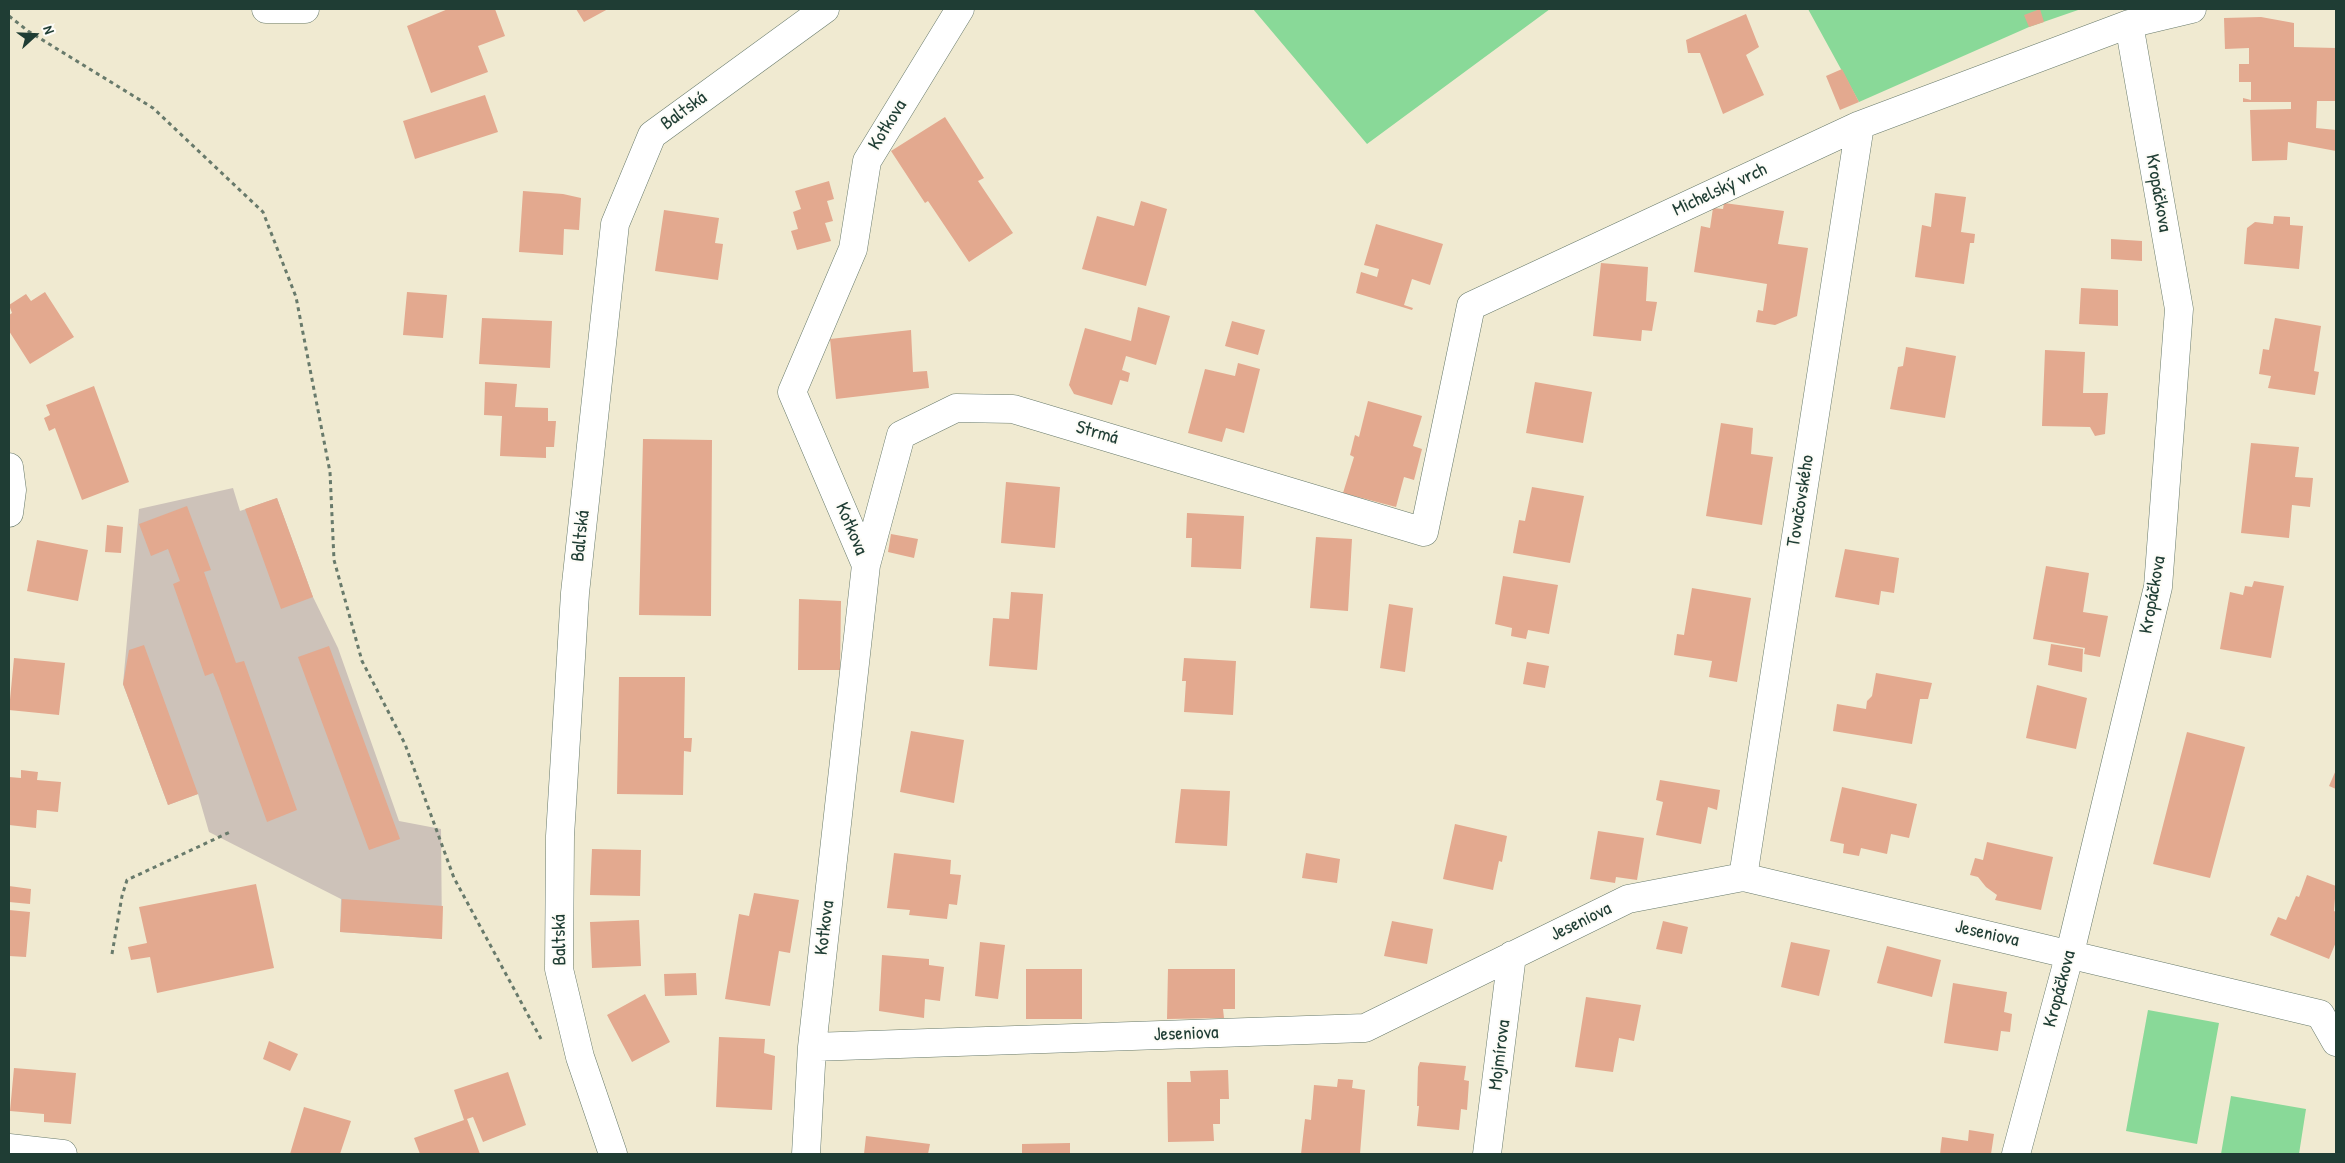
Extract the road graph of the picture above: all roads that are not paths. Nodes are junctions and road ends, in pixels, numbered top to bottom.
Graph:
1 (266, 9) edge
2 (305, 9) edge
3 (825, 9) edge
4 (960, 9) edge
5 (2192, 9) edge
6 (2129, 24) junction
7 (1860, 125) junction
8 (9, 467) edge
9 (9, 513) edge
10 (1424, 532) joint
11 (866, 565) junction
12 (1743, 877) junction
13 (2070, 953) junction
14 (1512, 955) junction
15 (2336, 1042) edge
16 (812, 1047) junction
17 (9, 1148) edge
18 (63, 1154) edge
19 (611, 1154) edge
20 (806, 1154) edge
21 (1487, 1154) edge
22 (2016, 1154) edge

1 - 2 street
3 - 19 street, Baltská
4 - 11 street, Kotkova
5 - 6 street, Michelský vrch
6 - 7 street, Michelský vrch
6 - 13 street, Kropáčkova
7 - 10 street, Michelský vrch
7 - 12 street, Tovačovského
8 - 9 street
10 - 11 street, Strmá
11 - 16 street, Kotkova
12 - 13 street, Jeseniova
12 - 14 street, Jeseniova
13 - 15 street, Jeseniova
13 - 22 street, Kropáčkova
14 - 16 street, Jeseniova
14 - 21 street, Mojmírova
16 - 20 street, Kotkova
17 - 18 street

